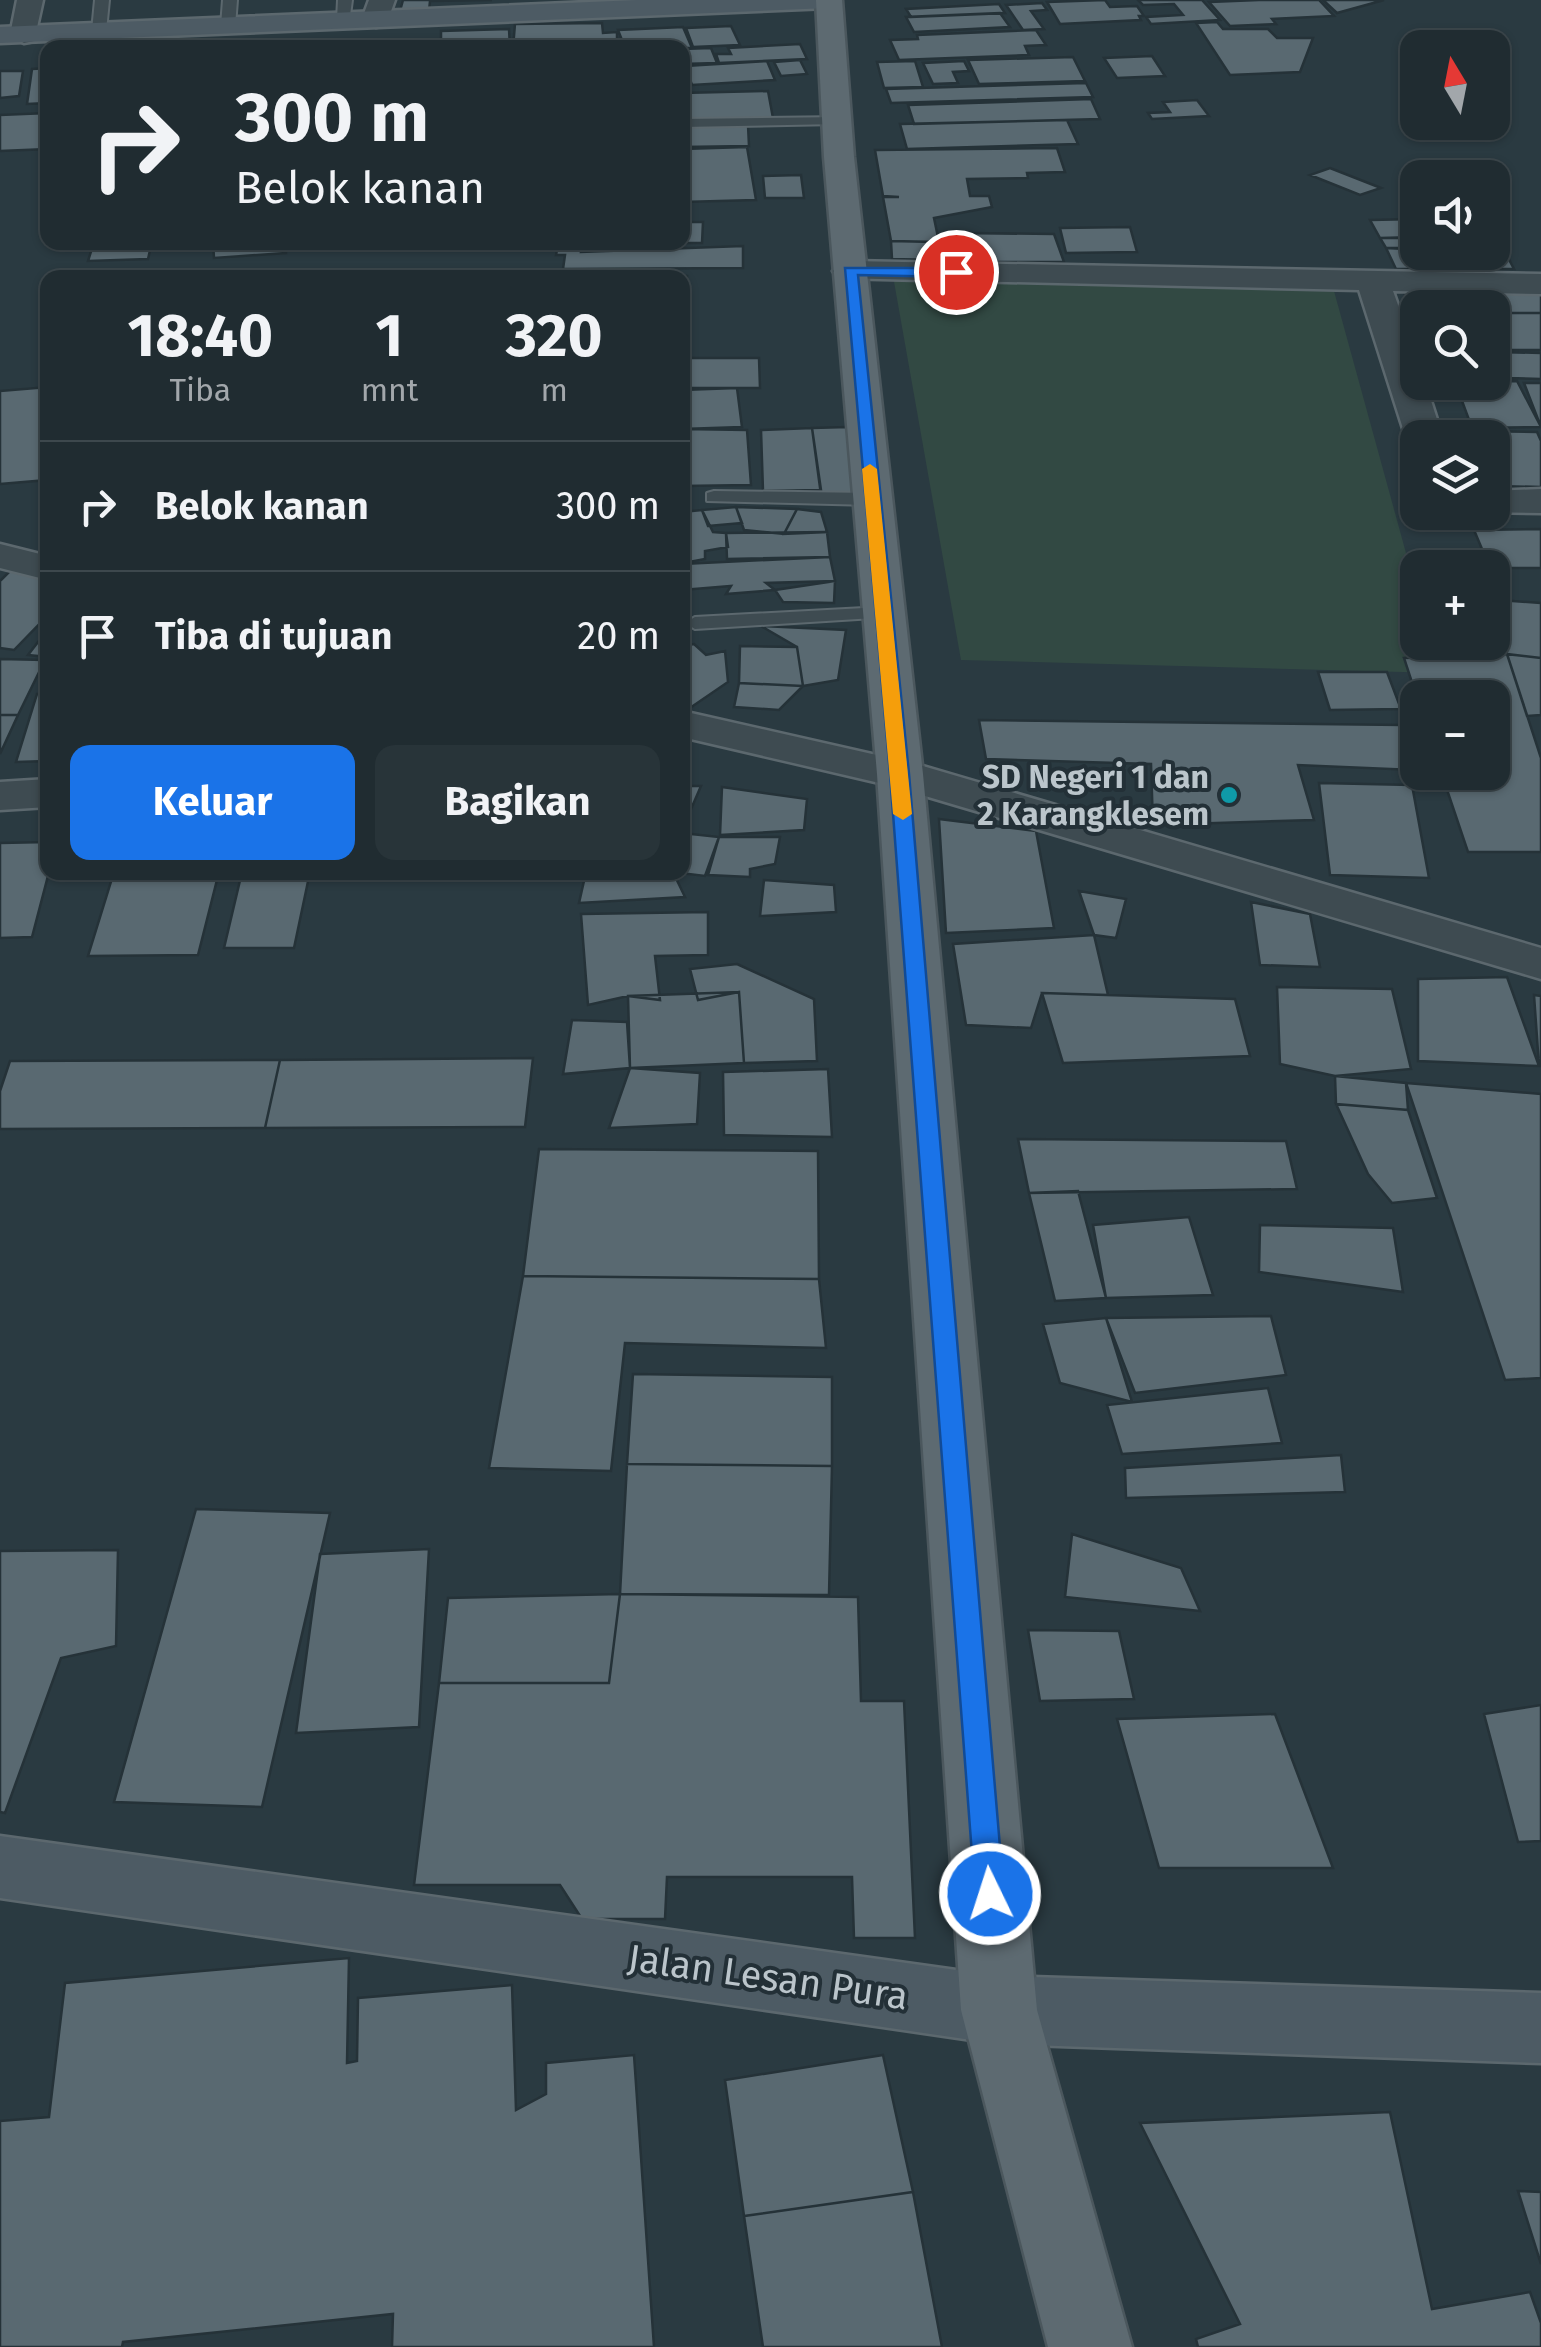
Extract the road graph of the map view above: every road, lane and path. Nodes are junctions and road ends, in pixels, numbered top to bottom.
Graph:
1 (30, 0) edge
2 (102, 0) edge
3 (829, 0) edge
4 (379, 9) edge
5 (345, 10) edge
6 (229, 13) edge
7 (12, 35) edge
8 (98, 39) edge
9 (838, 120) junction
10 (690, 123) edge
11 (850, 271) junction
12 (1374, 280) junction
13 (1541, 284) edge
14 (1419, 420) edge
15 (714, 496) dead end
16 (872, 499) junction
17 (1541, 501) edge
18 (1510, 502) edge
19 (0, 556) edge
20 (40, 566) edge
21 (884, 614) junction
22 (696, 623) dead end
23 (690, 726) edge
24 (900, 774) junction
25 (40, 794) edge
26 (0, 796) edge
27 (1541, 964) edge
28 (0, 1867) edge
29 (999, 2010) junction
30 (1541, 2028) edge
31 (1090, 2347) edge

1 - 7 street
2 - 8 lane
3 - 4 main road
3 - 9 main road
4 - 5 main road
5 - 6 main road
6 - 8 main road
7 - 8 main road
9 - 10 lane
9 - 11 main road
11 - 12 street
11 - 16 main road
12 - 13 street
12 - 14 street
15 - 16 lane
16 - 21 main road
17 - 18 street
19 - 20 street
21 - 22 lane
21 - 24 main road
23 - 24 street
24 - 27 street
24 - 29 main road
25 - 26 street
28 - 29 main road, Jalan Lesan Pura
29 - 30 main road, Jalan Lesan Pura
29 - 31 main road

